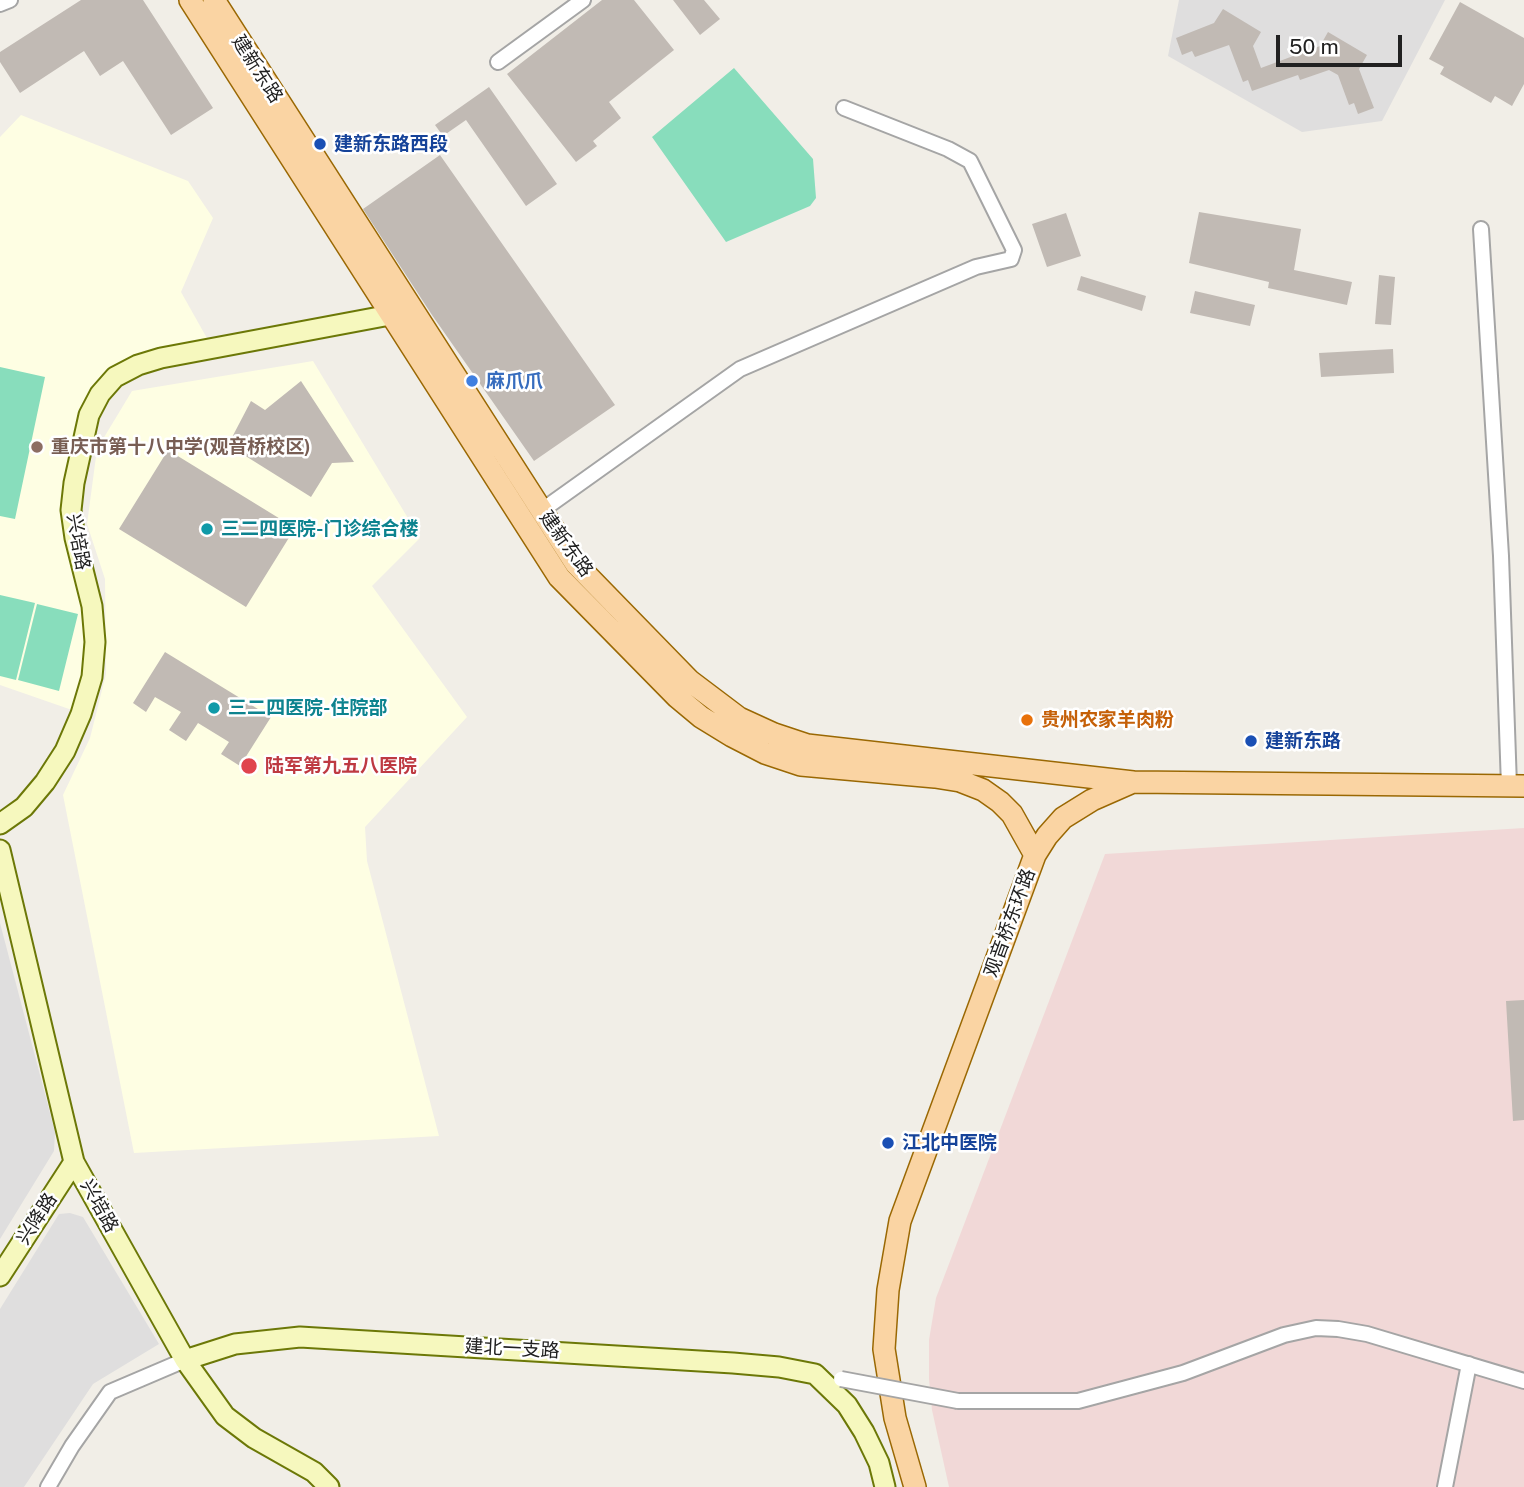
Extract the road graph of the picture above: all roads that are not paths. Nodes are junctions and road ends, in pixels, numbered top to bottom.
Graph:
1 (10, 0) edge
2 (190, 0) edge
3 (214, 0) edge
4 (583, 0) edge
5 (0, 4) edge
6 (498, 62) dead end
7 (844, 108) dead end
8 (1481, 229) dead end
9 (412, 311) junction
10 (390, 315) junction
11 (541, 511) junction
12 (1133, 782) junction
13 (1516, 786) edge
14 (0, 824) edge
15 (0, 849) edge
16 (1035, 855) junction
17 (74, 1162) junction
18 (0, 1276) edge
19 (186, 1360) junction
20 (1469, 1364) junction
21 (815, 1374) junction
22 (1524, 1381) edge
23 (48, 1487) edge
24 (329, 1487) edge
25 (885, 1487) edge
26 (915, 1487) edge
27 (1445, 1487) edge

1 - 5 street
2 - 10 main road, 建新东路
3 - 9 main road, 建新东路
4 - 6 street
7 - 11 street
8 - 13 street
9 - 10 street, 兴培路
9 - 11 main road, 建新东路
10 - 14 street, 兴培路
10 - 16 main road, 建新东路
11 - 12 main road, 建新东路
12 - 13 main road, 观音桥东环路
12 - 16 main road, 观音桥东环路
15 - 17 street, 兴培路
16 - 26 main road, 观音桥东环路
17 - 18 street, 兴降路
17 - 19 street, 兴培路
19 - 21 street, 建北一支路
19 - 23 street
19 - 24 street, 兴培路
20 - 21 street, 建北一支路, bridge
20 - 22 street, 建北一支路
20 - 27 street
21 - 25 street

